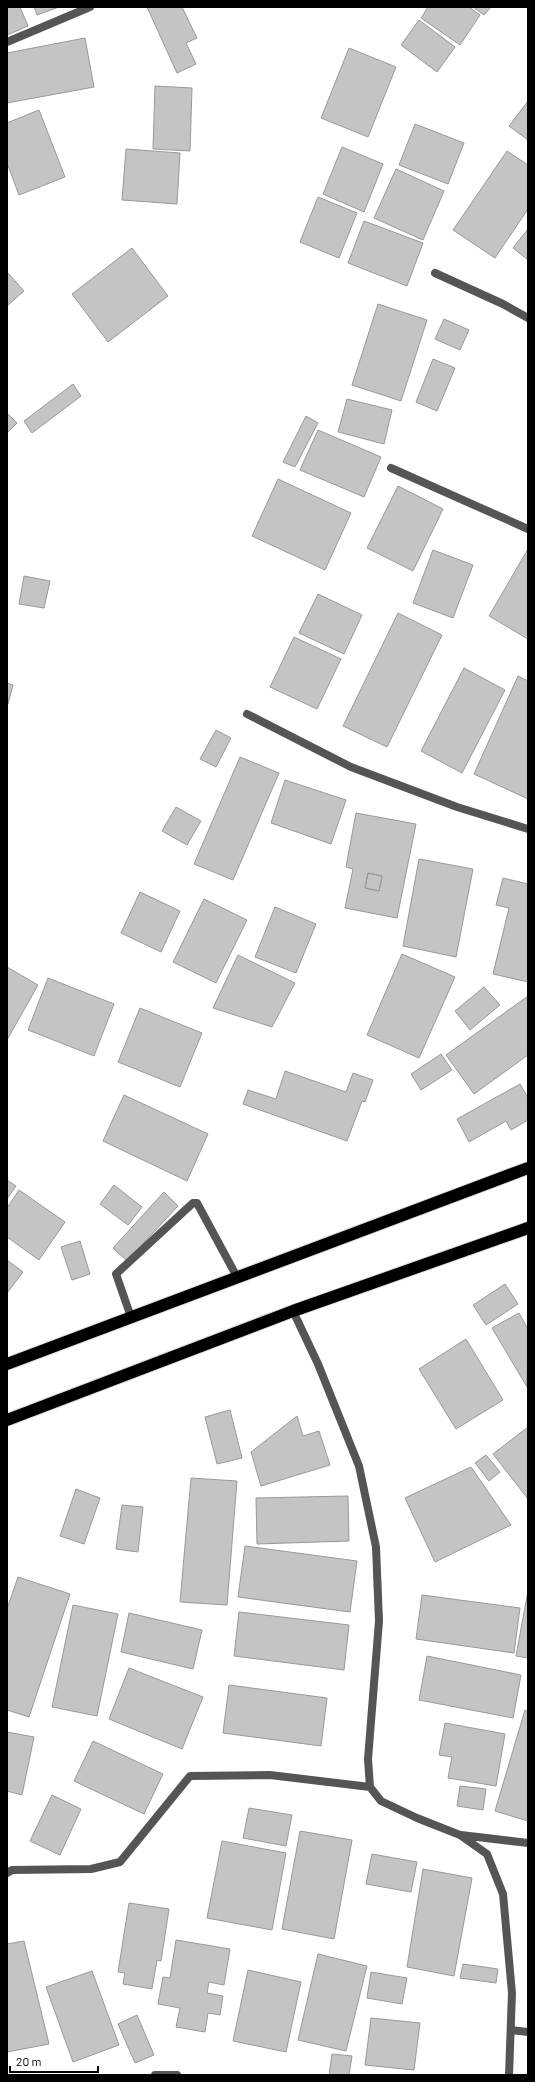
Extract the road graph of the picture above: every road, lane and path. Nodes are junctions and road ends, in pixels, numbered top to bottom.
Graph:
1 (90, 7) edge
2 (7, 42) edge
3 (435, 273) dead end
4 (528, 318) edge
5 (391, 468) dead end
6 (528, 529) edge
7 (246, 714) dead end
8 (528, 829) edge
9 (528, 1168) edge
10 (528, 1228) edge
11 (237, 1277) junction
12 (293, 1311) junction
13 (131, 1317) junction
14 (7, 1364) edge
15 (7, 1420) edge
16 (370, 1787) junction
17 (460, 1835) junction
18 (528, 1843) edge
19 (7, 1873) edge
20 (511, 2030) junction
21 (528, 2032) edge
22 (155, 2075) edge
23 (177, 2075) edge
24 (509, 2075) edge

1 - 2 street
3 - 4 street
5 - 6 street
7 - 8 street
9 - 11 highway
10 - 12 highway
11 - 13 highway
11 - 13 street
12 - 15 highway
12 - 16 street
13 - 14 highway
16 - 17 street
16 - 19 street
17 - 18 street
17 - 20 street
20 - 21 street
20 - 24 street
22 - 23 street

